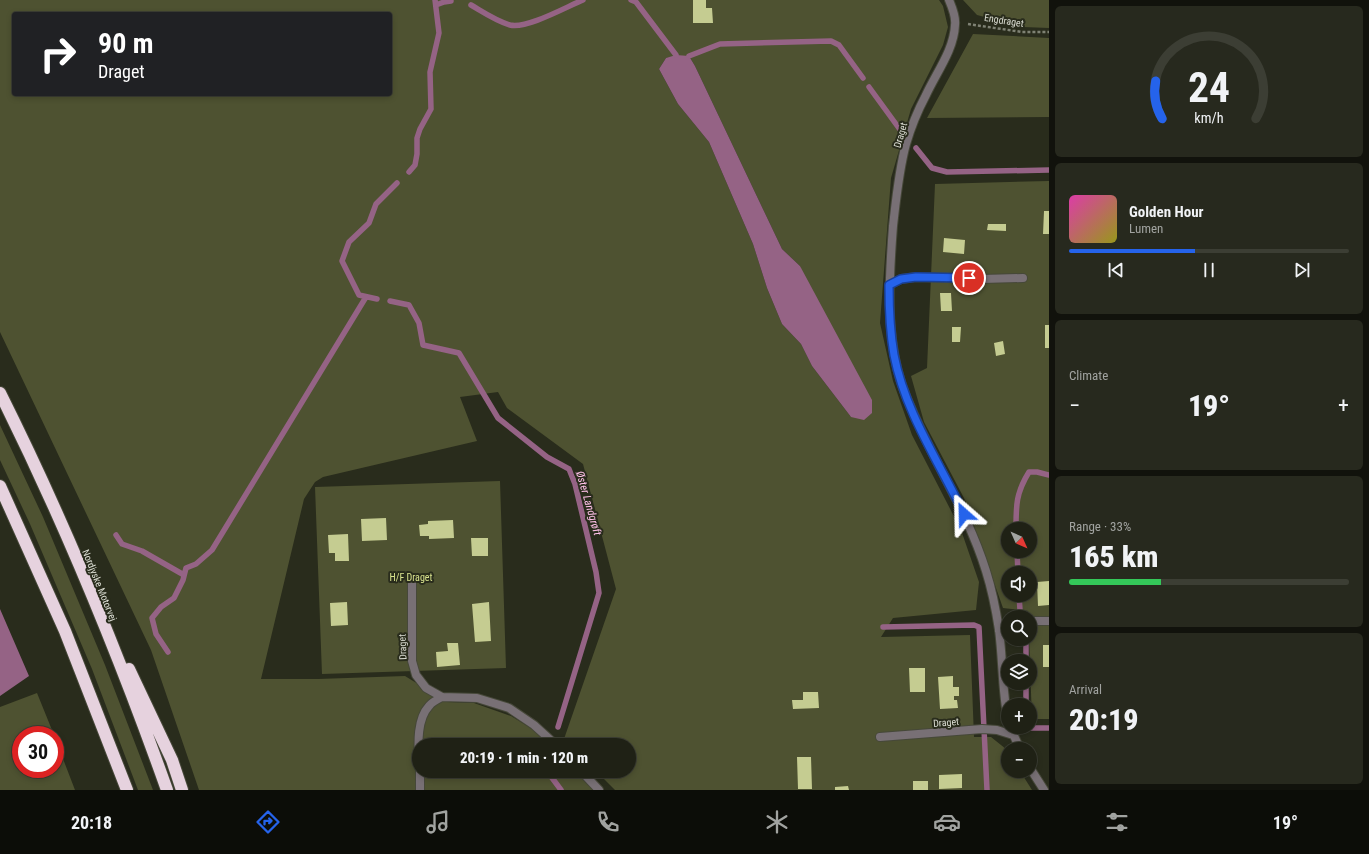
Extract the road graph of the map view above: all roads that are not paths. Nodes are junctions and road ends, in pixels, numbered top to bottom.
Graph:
1 (949, 0) edge
2 (1023, 278) dead end
3 (889, 285) junction
4 (0, 393) edge
5 (0, 486) edge
6 (65, 532) junction
7 (412, 582) dead end
8 (1037, 621) edge
9 (1049, 621) edge
10 (999, 631) joint
11 (442, 697) junction
12 (1005, 698) edge
13 (1001, 730) edge
14 (880, 737) dead end
15 (418, 738) edge
16 (548, 738) edge
17 (420, 778) edge
18 (588, 778) edge
19 (1036, 778) edge
20 (127, 790) edge
21 (167, 790) edge
22 (182, 790) edge
23 (420, 790) edge
24 (599, 790) edge
25 (1044, 790) edge

1 - 3 street, Draget
2 - 3 street
3 - 10 street, Draget
4 - 6 highway, Nordjyske Motorvej
5 - 20 highway
6 - 21 highway, Nordjyske Motorvej
6 - 22 highway
7 - 11 street, Draget
8 - 9 street
10 - 12 street, Draget
11 - 15 street
11 - 16 street, Draget
13 - 14 street, Draget
17 - 23 street
18 - 24 street
19 - 25 street

